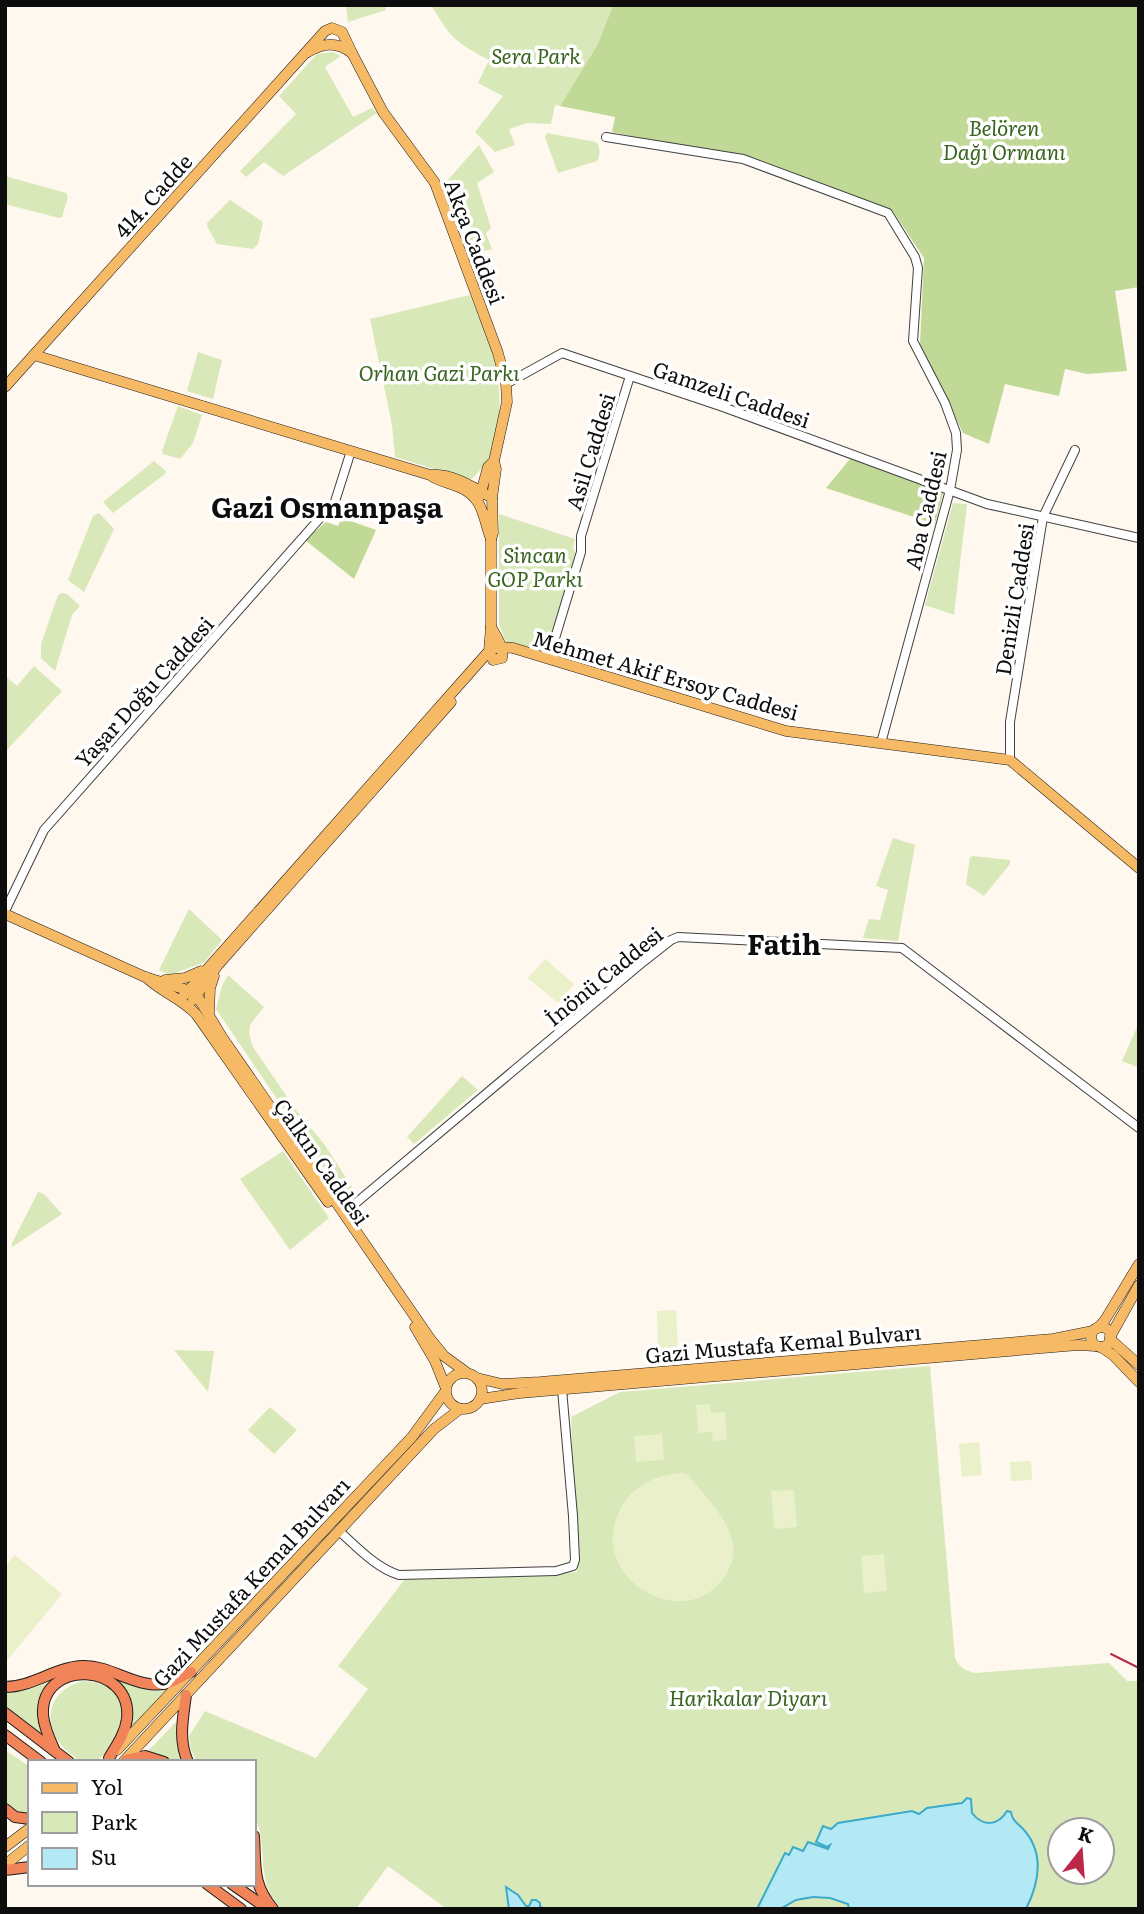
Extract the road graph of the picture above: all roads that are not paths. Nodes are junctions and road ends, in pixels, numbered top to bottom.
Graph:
1 (327, 29) joint
2 (306, 53) junction
3 (352, 53) junction
4 (606, 137) dead end
5 (34, 355) junction
6 (630, 376) junction
7 (506, 384) junction
8 (5, 387) edge
9 (1075, 450) dead end
10 (351, 451) junction
11 (494, 461) junction
12 (430, 475) junction
13 (480, 491) junction
14 (950, 491) junction
15 (492, 498) junction
16 (488, 511) junction
17 (1043, 517) junction
18 (1139, 538) edge
19 (496, 654) junction
20 (549, 658) junction
21 (881, 743) junction
22 (1009, 763) junction
23 (1139, 868) edge
24 (1139, 874) edge
25 (5, 912) edge
26 (217, 967) junction
27 (205, 969) junction
28 (145, 976) junction
29 (163, 981) junction
30 (191, 993) junction
31 (184, 1003) junction
32 (209, 1013) junction
33 (1139, 1128) edge
34 (341, 1215) junction
35 (1139, 1264) edge
36 (1139, 1286) edge
37 (1095, 1329) junction
38 (1110, 1338) junction
39 (1098, 1347) junction
40 (1139, 1365) edge
41 (466, 1372) junction
42 (477, 1378) junction
43 (1139, 1382) edge
44 (445, 1389) junction
45 (562, 1389) junction
46 (480, 1399) junction
47 (460, 1409) junction
48 (339, 1531) junction
49 (191, 1672) junction
50 (5, 1687) edge
51 (186, 1695) junction
52 (5, 1713) edge
53 (5, 1735) edge
54 (5, 1745) edge
55 (55, 1751) junction
56 (36, 1760) edge
57 (37, 1760) edge
58 (66, 1760) edge
59 (107, 1760) edge
60 (126, 1760) edge
61 (129, 1760) edge
62 (158, 1760) edge
63 (187, 1760) edge
64 (5, 1810) edge
65 (28, 1819) edge
66 (28, 1830) edge
67 (5, 1847) edge
68 (28, 1847) edge
69 (5, 1864) edge
70 (28, 1867) edge
71 (5, 1870) edge
72 (256, 1880) edge
73 (204, 1886) edge
74 (210, 1886) edge
75 (235, 1886) edge
76 (218, 1892) junction
77 (241, 1909) edge
78 (268, 1909) edge
79 (274, 1909) edge

1 - 2 main road, 414. Cadde
1 - 3 main road, Akça Caddesi
2 - 3 main road
2 - 5 main road, 414. Cadde
3 - 7 main road, Akça Caddesi
4 - 14 street, Aba Caddesi
5 - 8 main road, 414. Cadde
5 - 10 main road
6 - 7 street, Gamzeli Caddesi
6 - 14 street, Gamzeli Caddesi
6 - 20 street, Asil Caddesi
7 - 11 main road, Akça Caddesi
9 - 17 street, Denizli Caddesi
10 - 12 main road
10 - 25 street, Yaşar Doğu Caddesi
11 - 13 main road, Akça Caddesi
11 - 15 main road, Akça Caddesi
12 - 13 main road
12 - 16 main road
13 - 15 main road
13 - 16 main road
14 - 17 street, Gamzeli Caddesi
14 - 21 street, Aba Caddesi
15 - 16 main road, Mehmet Akif Ersoy Caddesi
16 - 19 main road, Mehmet Akif Ersoy Caddesi
17 - 18 street, Gamzeli Caddesi
17 - 22 street, Denizli Caddesi
19 - 20 main road, Mehmet Akif Ersoy Caddesi
19 - 22 main road, Mehmet Akif Ersoy Caddesi
19 - 26 main road
19 - 27 main road
20 - 21 main road, Mehmet Akif Ersoy Caddesi
21 - 22 main road, Mehmet Akif Ersoy Caddesi
22 - 23 main road
22 - 24 main road
25 - 28 main road, Çalkın Caddesi
26 - 30 main road
26 - 32 main road
27 - 29 main road, Çalkın Caddesi
27 - 30 main road
28 - 29 main road, Çalkın Caddesi
28 - 31 main road, Çalkın Caddesi
29 - 30 main road, Çalkın Caddesi
30 - 31 main road
30 - 32 main road, Çalkın Caddesi
31 - 34 main road, Çalkın Caddesi
32 - 34 main road, Çalkın Caddesi
33 - 34 street, İnönü Caddesi
34 - 41 main road, Çalkın Caddesi
34 - 44 main road, Çalkın Caddesi
35 - 37 main road
36 - 38 main road
37 - 38 main road
37 - 39 main road
37 - 42 main road, Gazi Mustafa Kemal Bulvarı
38 - 39 main road
38 - 40 main road
39 - 43 main road
39 - 45 main road, Gazi Mustafa Kemal Bulvarı
41 - 42 main road
41 - 44 main road
42 - 46 main road
44 - 47 main road
44 - 49 main road, Gazi Mustafa Kemal Bulvarı
45 - 46 main road, Gazi Mustafa Kemal Bulvarı
45 - 48 street
46 - 47 main road
47 - 48 main road, Gazi Mustafa Kemal Bulvarı
48 - 51 main road, Gazi Mustafa Kemal Bulvarı
49 - 50 highway
49 - 59 main road, Gazi Mustafa Kemal Bulvarı
51 - 60 main road, Gazi Mustafa Kemal Bulvarı
51 - 63 highway
52 - 55 highway
53 - 57 highway
54 - 56 highway
55 - 58 highway
55 - 59 highway
61 - 62 highway
64 - 65 highway
66 - 67 main road
68 - 69 main road
70 - 71 highway
72 - 79 highway
73 - 76 highway
74 - 76 highway
75 - 78 highway
76 - 77 highway

